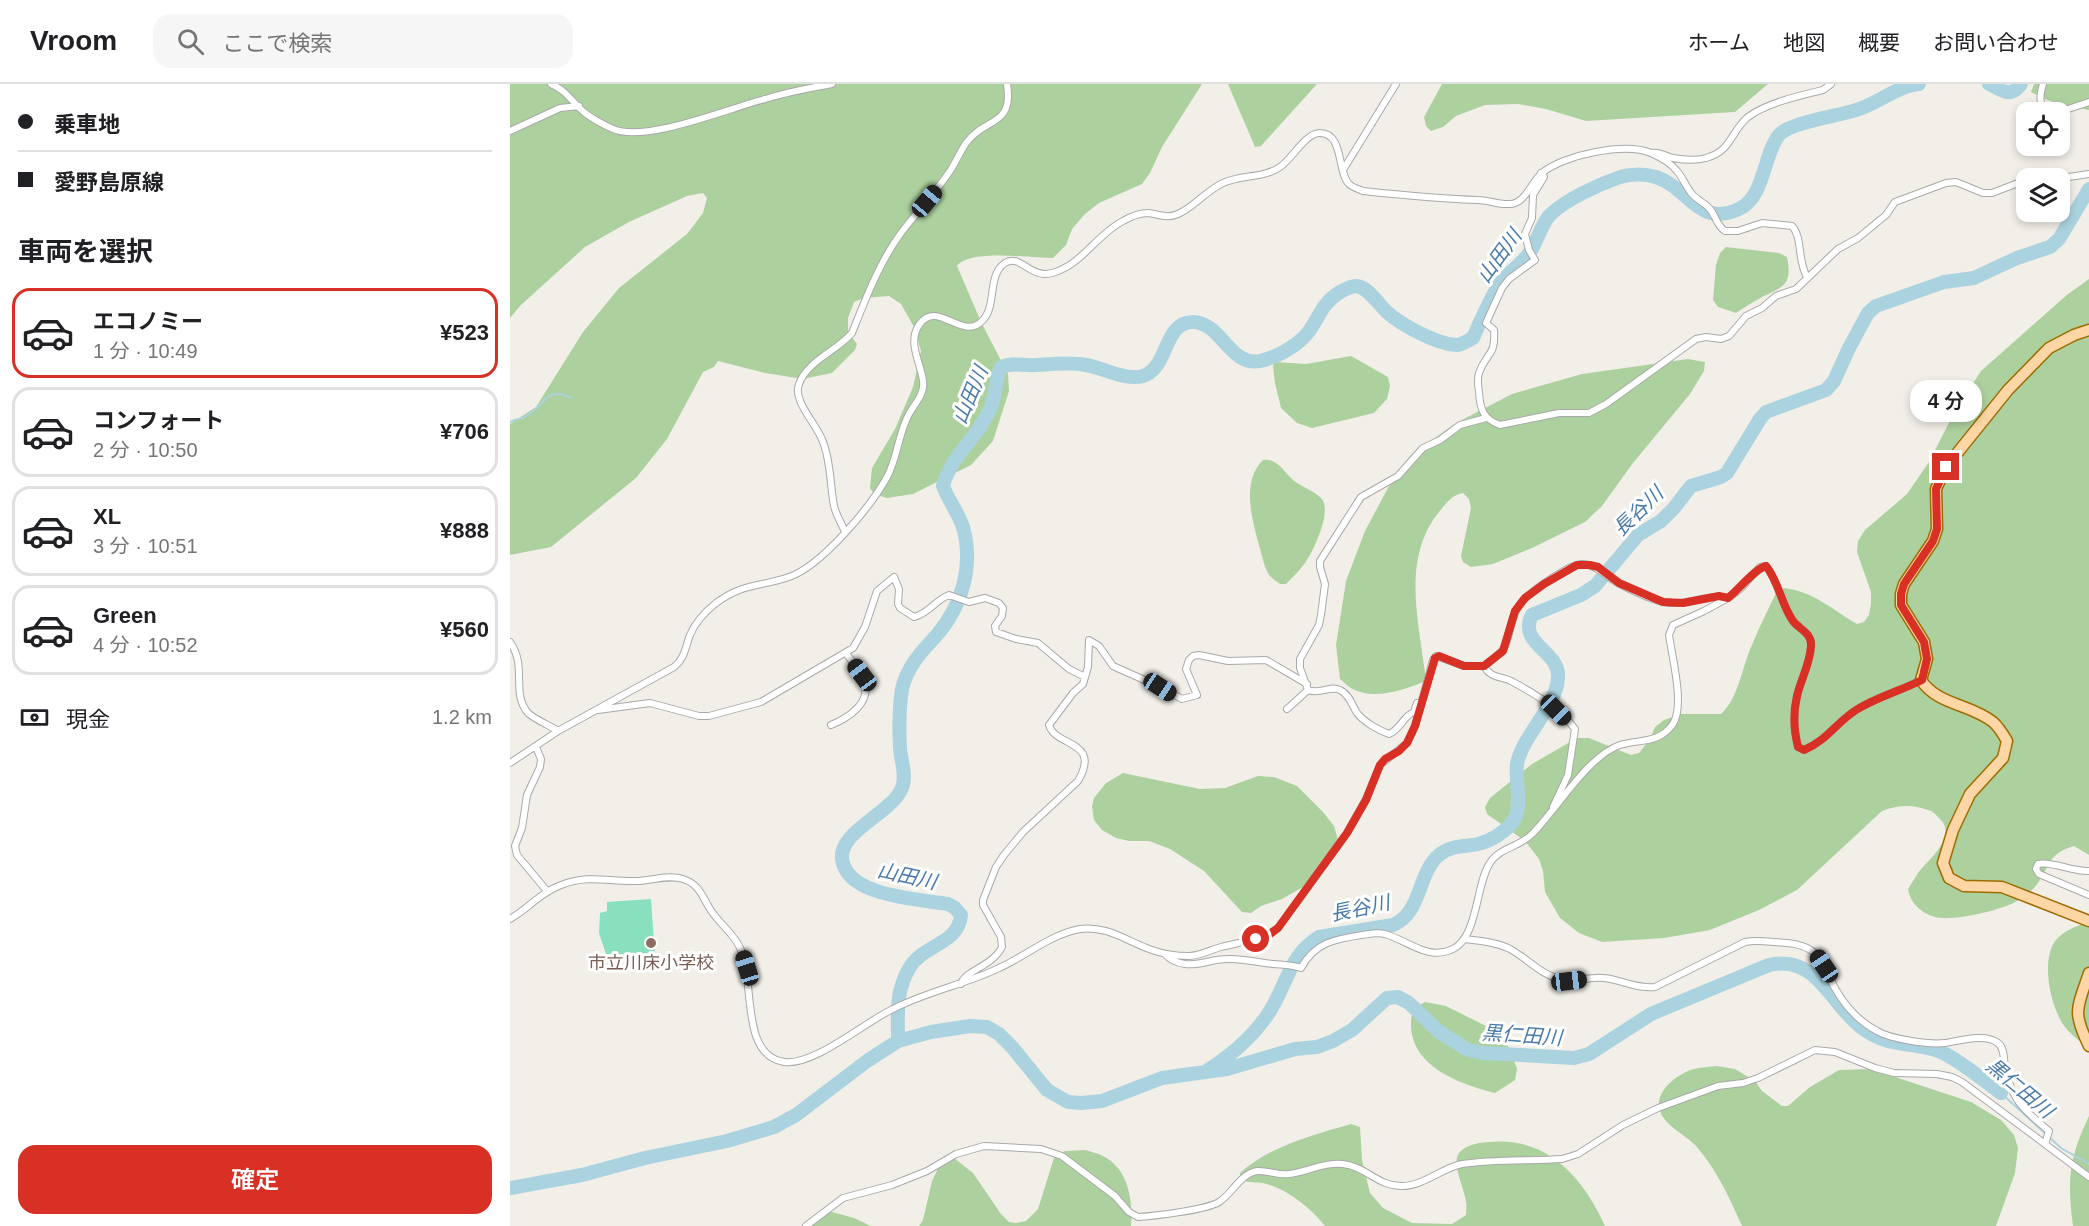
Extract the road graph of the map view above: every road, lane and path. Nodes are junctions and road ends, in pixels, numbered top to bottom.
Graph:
1 (550, 84) edge
2 (832, 84) edge
3 (1007, 84) edge
4 (1396, 84) edge
5 (1831, 84) edge
6 (2043, 84) edge
7 (2041, 102) edge
8 (2089, 102) edge
9 (579, 106) junction
10 (2070, 108) edge
11 (510, 131) edge
12 (1650, 153) junction
13 (1343, 171) junction
14 (1542, 173) junction
15 (2089, 174) edge
16 (2070, 177) edge
17 (2016, 184) edge
18 (1807, 277) junction
19 (2089, 330) edge
20 (1486, 418) junction
21 (845, 532) junction
22 (1728, 598) junction
23 (510, 642) edge
24 (846, 653) junction
25 (1484, 666) junction
26 (1431, 667) junction
27 (1085, 677) junction
28 (1922, 680) junction
29 (1308, 687) junction
30 (596, 709) junction
31 (1287, 709) dead end
32 (1414, 712) junction
33 (831, 726) dead end
34 (558, 731) junction
35 (1407, 743) junction
36 (536, 747) junction
37 (510, 763) edge
38 (1553, 809) junction
39 (2089, 871) edge
40 (547, 891) junction
41 (2089, 895) edge
42 (510, 919) edge
43 (2089, 921) edge
44 (1464, 939) junction
45 (1164, 954) junction
46 (2089, 974) edge
47 (961, 984) junction
48 (2089, 1046) edge
49 (2046, 1139) junction
50 (2089, 1177) edge
51 (806, 1226) edge

1 - 9 street
2 - 9 street
3 - 21 street
4 - 13 street
5 - 12 street
6 - 7 street
8 - 10 street
9 - 11 street
12 - 14 street
12 - 18 street
13 - 14 street
13 - 21 street
14 - 20 street
15 - 16 street
17 - 18 street
18 - 20 street
19 - 28 main road
20 - 29 street
21 - 30 street
22 - 25 street
22 - 28 street
22 - 38 street
23 - 34 street
24 - 27 street
24 - 30 street
24 - 33 street
25 - 26 street
25 - 38 street
26 - 32 street
26 - 35 street
27 - 29 street
27 - 47 street
28 - 43 main road
29 - 31 street
29 - 32 street
30 - 34 street
32 - 35 street
34 - 36 street
35 - 45 street
36 - 37 street
36 - 40 street
38 - 44 street
39 - 41 street
40 - 42 street
40 - 47 street
44 - 45 street
44 - 49 street
45 - 47 street
46 - 48 main road
49 - 50 street
49 - 51 street

